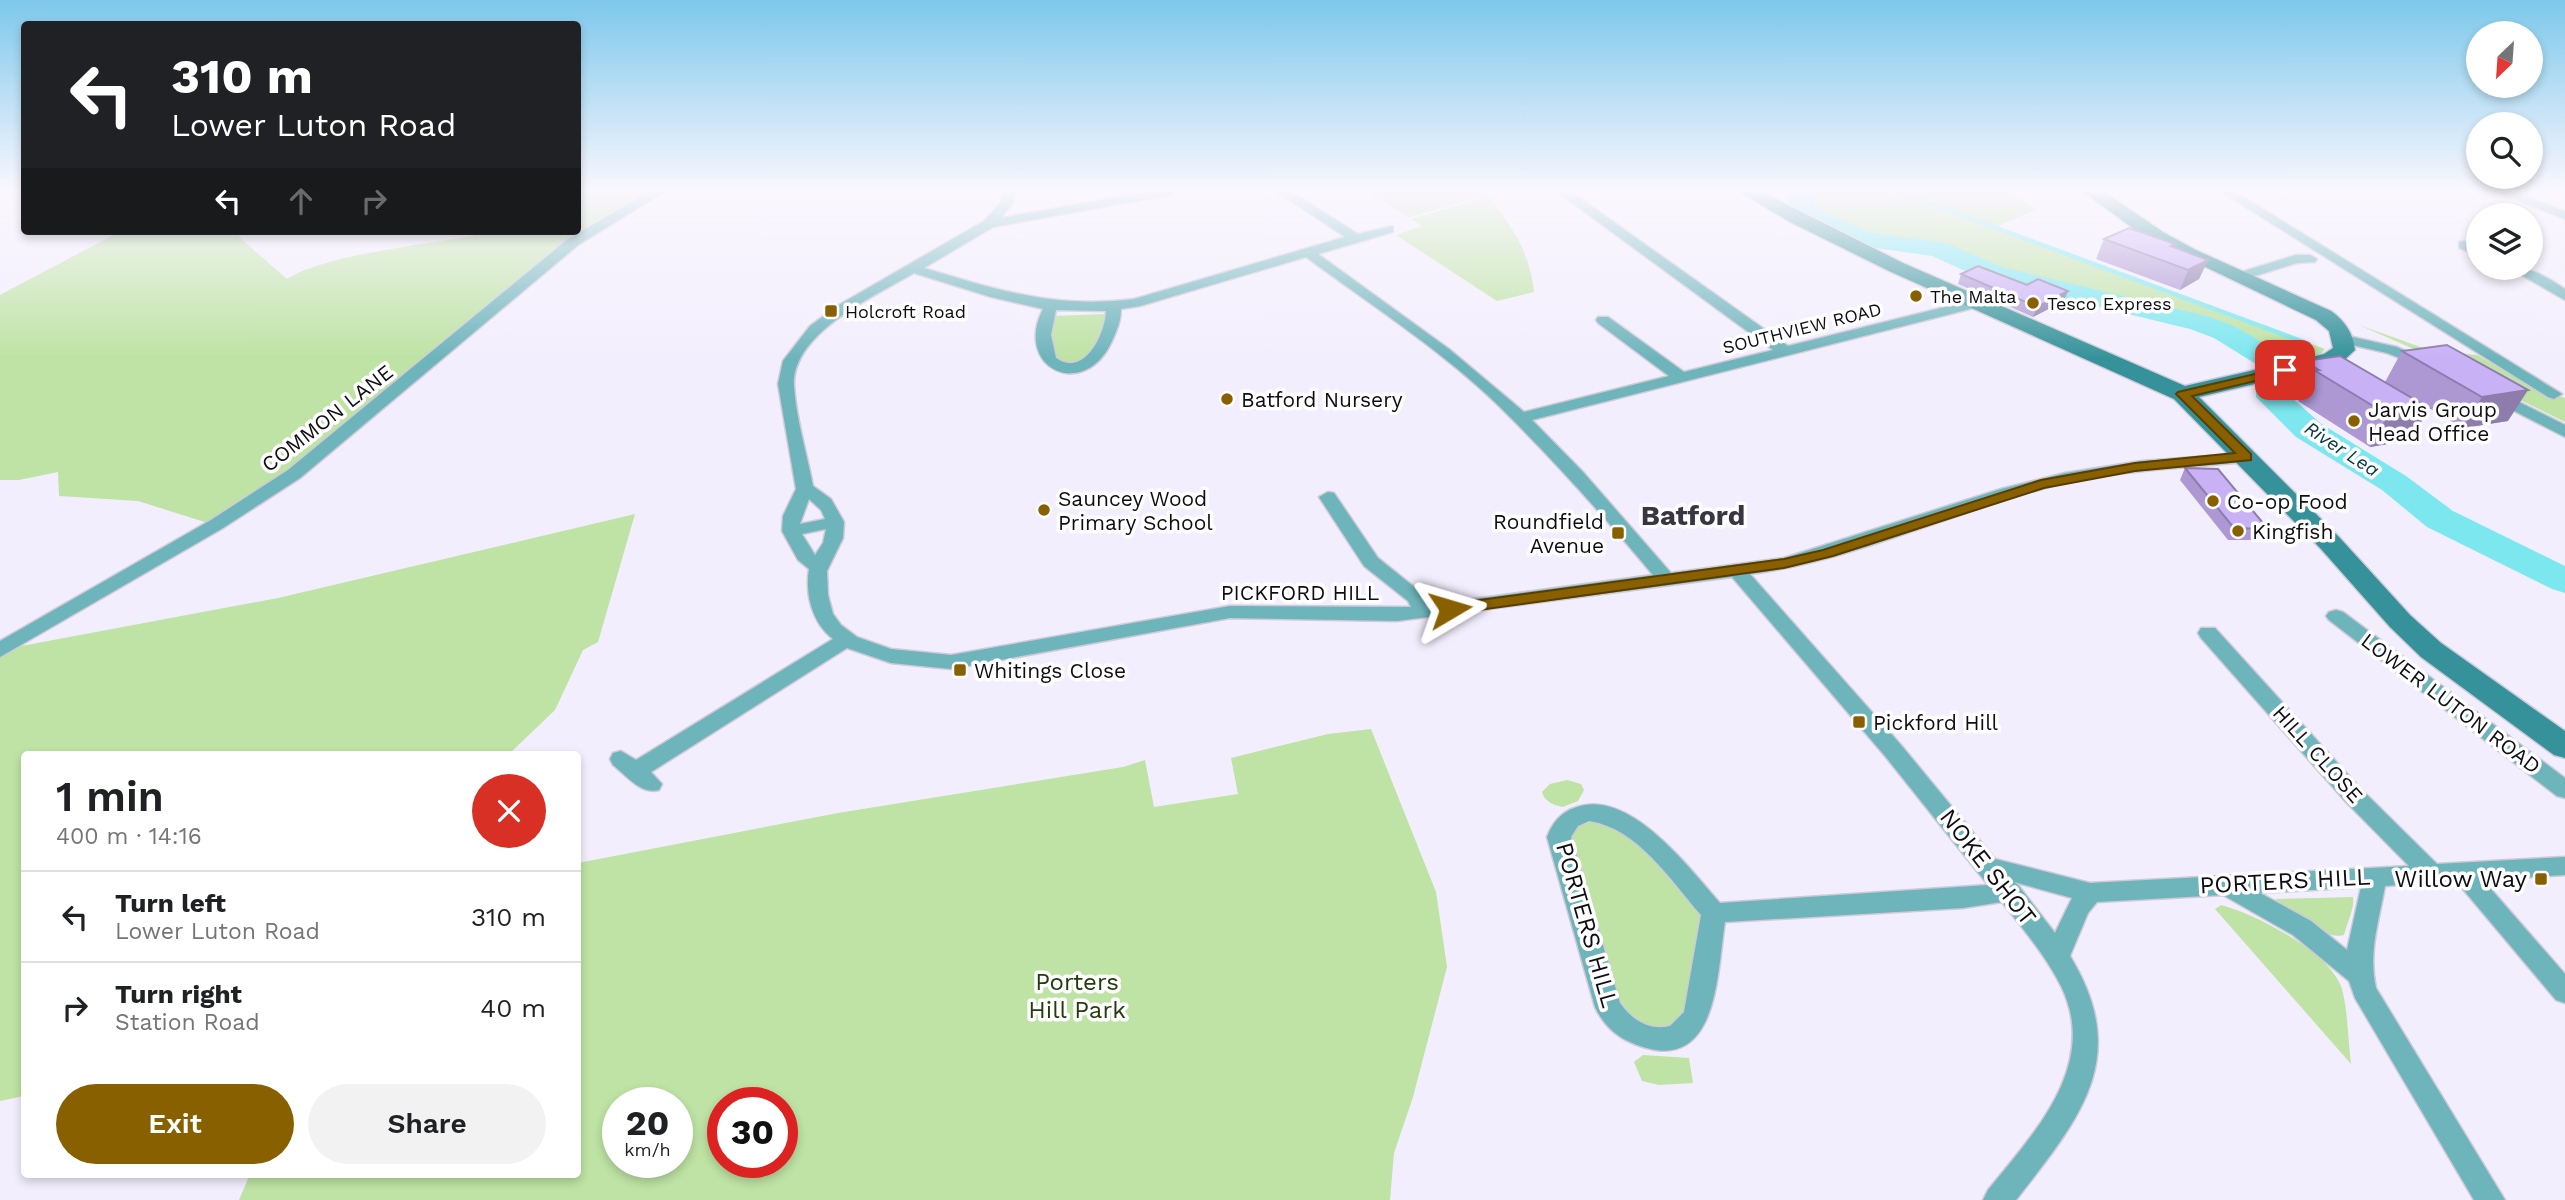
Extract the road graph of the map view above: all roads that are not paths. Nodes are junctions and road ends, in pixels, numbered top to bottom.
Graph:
1 (567, 247) edge
2 (952, 247) edge
3 (1330, 247) edge
4 (1640, 247) edge
5 (1854, 247) edge
6 (2178, 247) edge
7 (2316, 247) edge
8 (1309, 253) junction
9 (2310, 259) dead end
10 (914, 270) junction
11 (2239, 277) junction
12 (2542, 280) edge
13 (2565, 296) edge
14 (1973, 304) junction
15 (1051, 307) junction
16 (1113, 307) junction
17 (1603, 320) dead end
18 (2344, 339) junction
19 (1786, 352) junction
20 (2435, 367) edge
21 (1682, 378) junction
22 (2479, 386) edge
23 (2182, 394) junction
24 (2554, 394) dead end
25 (1520, 418) junction
26 (2565, 432) edge
27 (2246, 457) junction
28 (805, 489) junction
29 (1328, 497) dead end
30 (835, 522) junction
31 (791, 531) junction
32 (818, 567) junction
33 (1737, 570) junction
34 (1667, 580) junction
35 (1423, 612) junction
36 (2336, 616) dead end
37 (2208, 632) dead end
38 (847, 639) junction
39 (0, 650) edge
40 (2565, 747) edge
41 (636, 771) dead end
42 (2565, 789) edge
43 (1987, 866) junction
44 (2565, 866) edge
45 (2461, 871) junction
46 (2431, 873) junction
47 (2375, 877) junction
48 (2223, 884) junction
49 (2009, 892) junction
50 (2090, 893) junction
51 (1714, 913) junction
52 (2057, 957) junction
53 (2359, 974) junction
54 (2565, 992) edge
55 (1998, 1200) edge
56 (2490, 1200) edge

1 - 39 street, COMMON LANE
2 - 10 street
3 - 8 street
4 - 19 street
5 - 14 main road, LOWER LUTON ROAD
6 - 11 main road
7 - 24 street
8 - 16 street
8 - 25 street
9 - 11 street
10 - 15 street
10 - 28 street
11 - 18 main road
12 - 13 street
14 - 19 street, SOUTHVIEW ROAD
14 - 23 main road, LOWER LUTON ROAD
15 - 16 street
15 - 16 street
17 - 21 street
18 - 20 street
18 - 23 main road
19 - 21 street, SOUTHVIEW ROAD
21 - 25 street, SOUTHVIEW ROAD
22 - 26 street
23 - 27 main road, LOWER LUTON ROAD
25 - 34 street
27 - 33 street, PICKFORD HILL
27 - 40 main road, LOWER LUTON ROAD
28 - 30 street
28 - 31 street
29 - 35 street
30 - 31 street
30 - 32 street
31 - 32 street
32 - 38 street, PICKFORD HILL
33 - 34 street, PICKFORD HILL
33 - 43 street, NOKE SHOT
34 - 35 street, PICKFORD HILL
35 - 38 street, PICKFORD HILL
36 - 42 street, LOWER LUTON ROAD
37 - 46 street, HILL CLOSE
38 - 41 street
43 - 49 street, NOKE SHOT
43 - 50 street, PORTERS HILL
44 - 45 street, PORTERS HILL
45 - 46 street, PORTERS HILL
45 - 54 street
46 - 47 street, PORTERS HILL
47 - 48 street, PORTERS HILL
47 - 53 street
48 - 50 street, PORTERS HILL
48 - 53 street
49 - 51 street
49 - 52 street, NOKE SHOT
50 - 52 street
51 - 51 street, PORTERS HILL
52 - 55 street, NOKE SHOT
53 - 56 street

